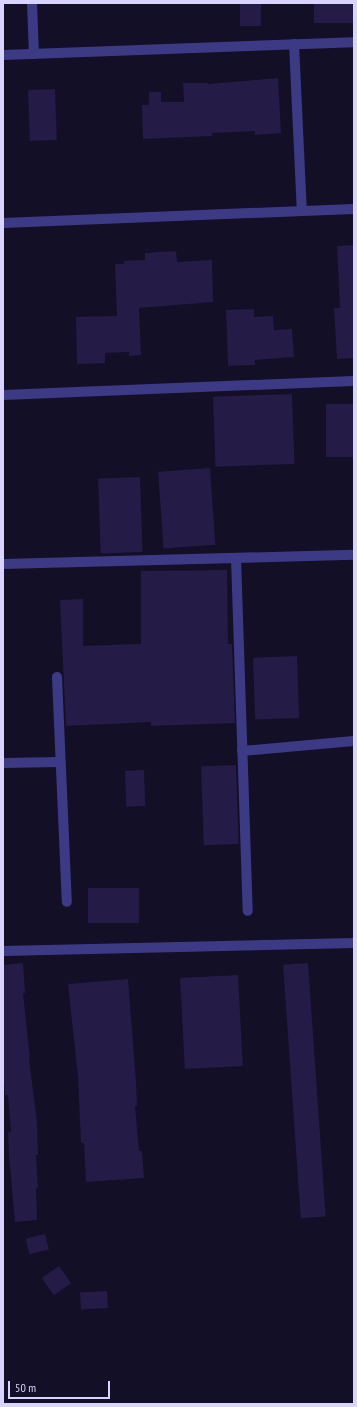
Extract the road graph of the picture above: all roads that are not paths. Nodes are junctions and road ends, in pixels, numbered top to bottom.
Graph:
1 (32, 3) edge
2 (354, 42) edge
3 (294, 44) junction
4 (34, 54) junction
5 (3, 56) edge
6 (354, 209) edge
7 (302, 210) junction
8 (3, 223) edge
9 (354, 380) edge
10 (3, 395) edge
11 (354, 555) edge
12 (236, 558) junction
13 (3, 564) edge
14 (57, 677) dead end
15 (354, 741) edge
16 (242, 751) junction
17 (60, 762) junction
18 (3, 763) edge
19 (68, 902) dead end
20 (248, 910) dead end
21 (354, 942) edge
22 (3, 951) edge

1 - 4 street
2 - 3 street
3 - 4 street
3 - 7 street
4 - 5 street
6 - 7 street
7 - 8 street
9 - 10 street
11 - 12 street
12 - 13 street
12 - 16 street
14 - 17 street
15 - 16 street
16 - 20 street
17 - 18 street
17 - 19 street
21 - 22 street

